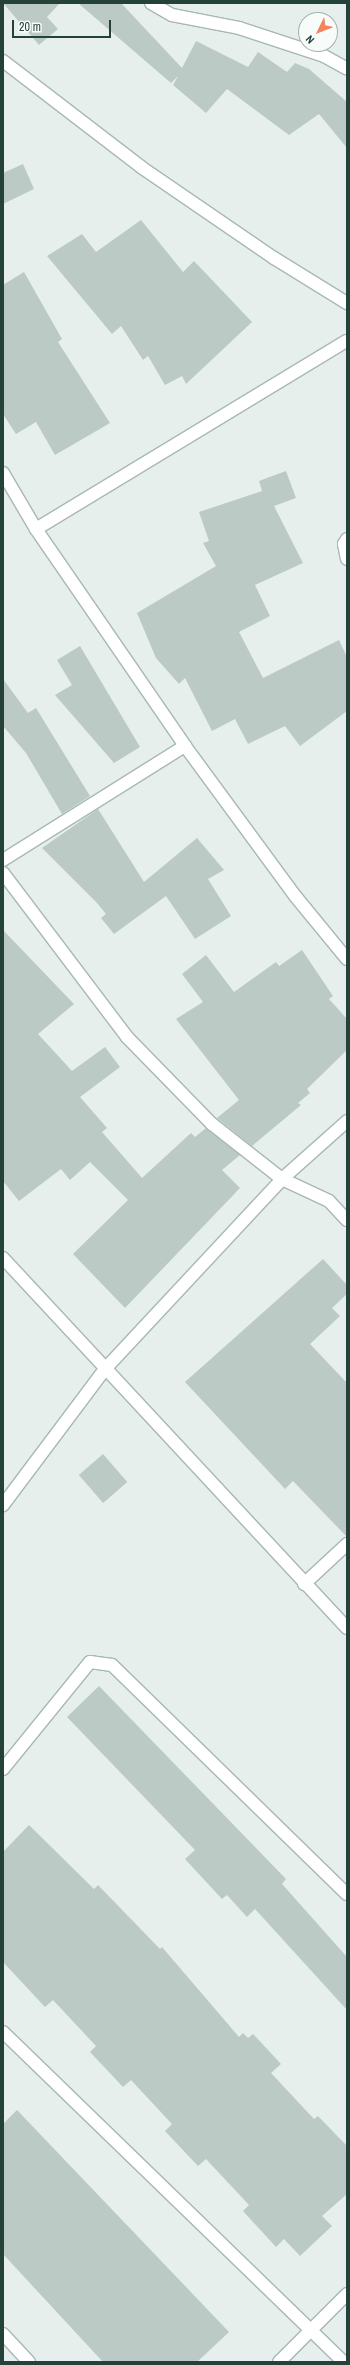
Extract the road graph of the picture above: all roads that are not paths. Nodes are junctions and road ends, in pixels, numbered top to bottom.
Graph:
1 (151, 3) edge
2 (3, 61) edge
3 (347, 69) edge
4 (347, 303) edge
5 (347, 341) edge
6 (3, 473) edge
7 (36, 529) junction
8 (347, 539) edge
9 (347, 559) edge
10 (185, 746) junction
11 (3, 860) edge
12 (3, 873) edge
13 (347, 959) edge
14 (347, 1121) edge
15 (282, 1179) junction
16 (347, 1220) edge
17 (3, 1258) edge
18 (106, 1368) junction
19 (3, 1505) edge
20 (347, 1544) edge
21 (304, 1584) junction
22 (347, 1628) edge
23 (3, 1768) edge
24 (347, 1894) edge
25 (3, 2032) edge
26 (347, 2294) edge
27 (312, 2332) junction
28 (3, 2334) edge
29 (29, 2362) edge
30 (279, 2362) edge
31 (344, 2362) edge

1 - 3 street
2 - 4 street
5 - 7 street
6 - 7 street
7 - 10 street
8 - 9 street
10 - 11 street
10 - 13 street
12 - 15 street
14 - 15 street
15 - 16 street
15 - 18 street
17 - 18 street
18 - 19 street
18 - 21 street
20 - 21 street
21 - 22 street
23 - 24 street
25 - 27 street
26 - 27 street
27 - 30 street
27 - 31 street
28 - 29 street

